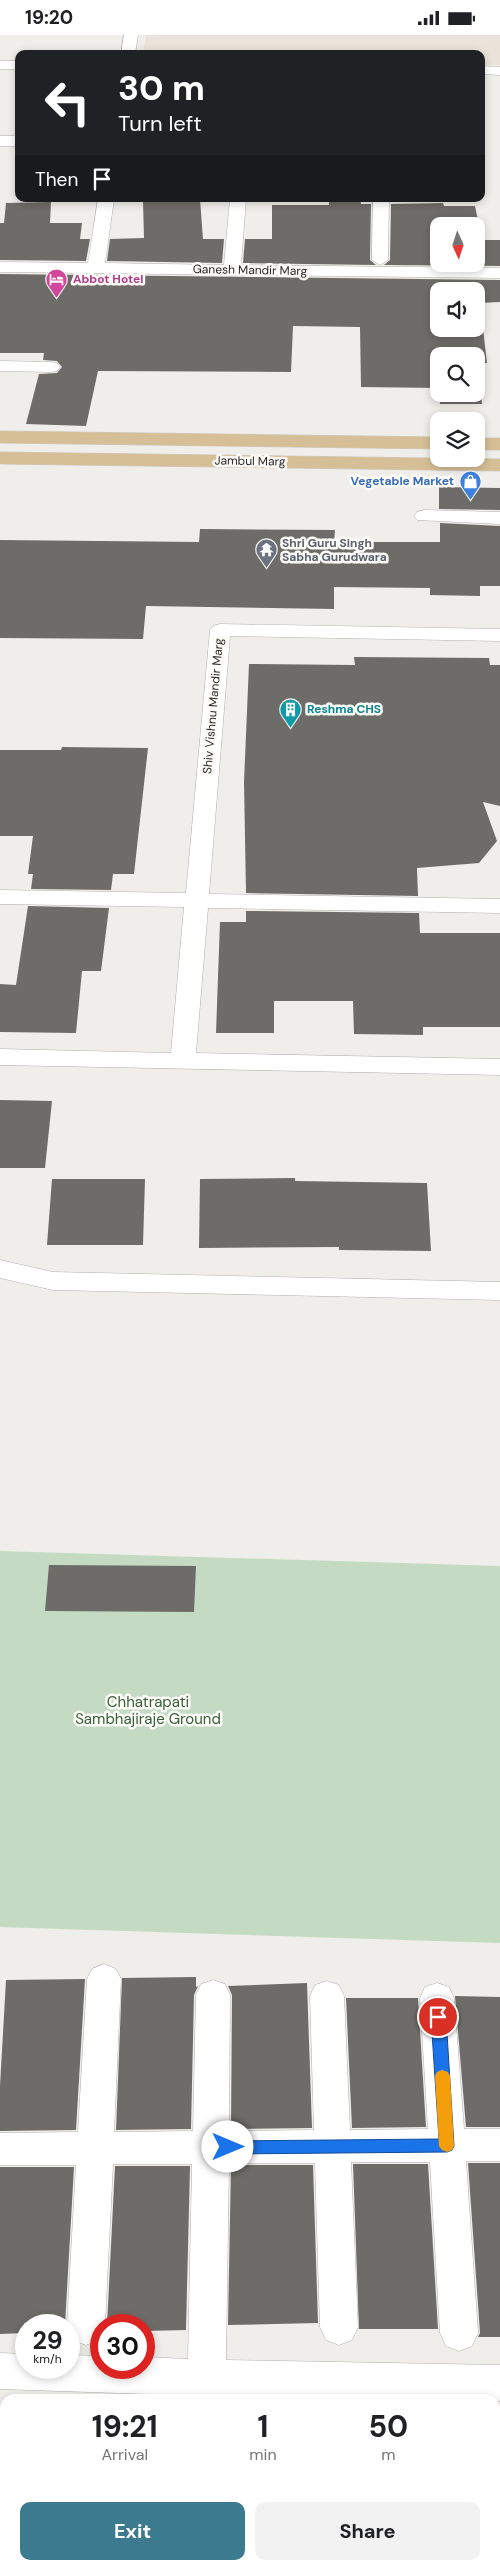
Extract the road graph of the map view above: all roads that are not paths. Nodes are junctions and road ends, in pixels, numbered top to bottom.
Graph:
1 (131, 35) edge
2 (129, 50) edge
3 (0, 65) edge
4 (15, 65) edge
5 (485, 70) edge
6 (500, 71) edge
7 (0, 141) edge
8 (15, 141) edge
9 (106, 202) edge
10 (238, 202) edge
11 (381, 202) edge
12 (0, 255) edge
13 (380, 260) junction
14 (430, 261) edge
15 (485, 261) edge
16 (96, 262) junction
17 (500, 262) edge
18 (233, 264) junction
19 (349, 265) junction
20 (0, 267) edge
21 (500, 273) edge
22 (0, 366) edge
23 (52, 367) dead end
24 (0, 437) edge
25 (430, 443) edge
26 (485, 444) edge
27 (500, 444) edge
28 (0, 458) edge
29 (500, 465) edge
30 (424, 516) dead end
31 (500, 518) edge
32 (500, 635) edge
33 (0, 897) edge
34 (197, 901) junction
35 (500, 905) edge
36 (0, 1057) edge
37 (183, 1061) junction
38 (500, 1067) edge
39 (0, 1269) edge
40 (500, 1291) edge
41 (104, 1979) dead end
42 (213, 1995) dead end
43 (327, 1996) dead end
44 (437, 1998) dead end
45 (500, 2145) edge
46 (447, 2146) junction
47 (210, 2147) junction
48 (332, 2147) junction
49 (95, 2148) junction
50 (0, 2149) edge
51 (86, 2327) dead end
52 (339, 2327) dead end
53 (459, 2333) dead end
54 (0, 2371) edge
55 (207, 2379) junction
56 (500, 2383) edge

1 - 2 street
3 - 4 street
5 - 6 street
7 - 8 street
9 - 16 street
10 - 18 street
11 - 13 street
12 - 16 street, Ganesh Mandir Marg
13 - 14 street, Ganesh Mandir Marg
13 - 19 street, Ganesh Mandir Marg
15 - 17 street
16 - 18 street, Ganesh Mandir Marg
16 - 20 street, Ganesh Mandir Marg
18 - 19 street, Ganesh Mandir Marg
19 - 21 street, Ganesh Mandir Marg
22 - 23 street
24 - 25 main road, Jambul Marg
26 - 27 main road
28 - 29 main road, Jambul Marg
30 - 31 street
32 - 34 street, Shiv Vishnu Mandir Marg
33 - 34 street
34 - 35 street
34 - 37 street, Shiv Vishnu Mandir Marg
36 - 37 street
37 - 38 street
39 - 40 street
41 - 49 street
42 - 47 street
43 - 48 street
44 - 46 street
45 - 46 street
46 - 48 street
46 - 53 street
47 - 48 street
47 - 49 street
47 - 55 street
48 - 52 street
49 - 50 street
49 - 51 street
54 - 55 street
55 - 56 street

